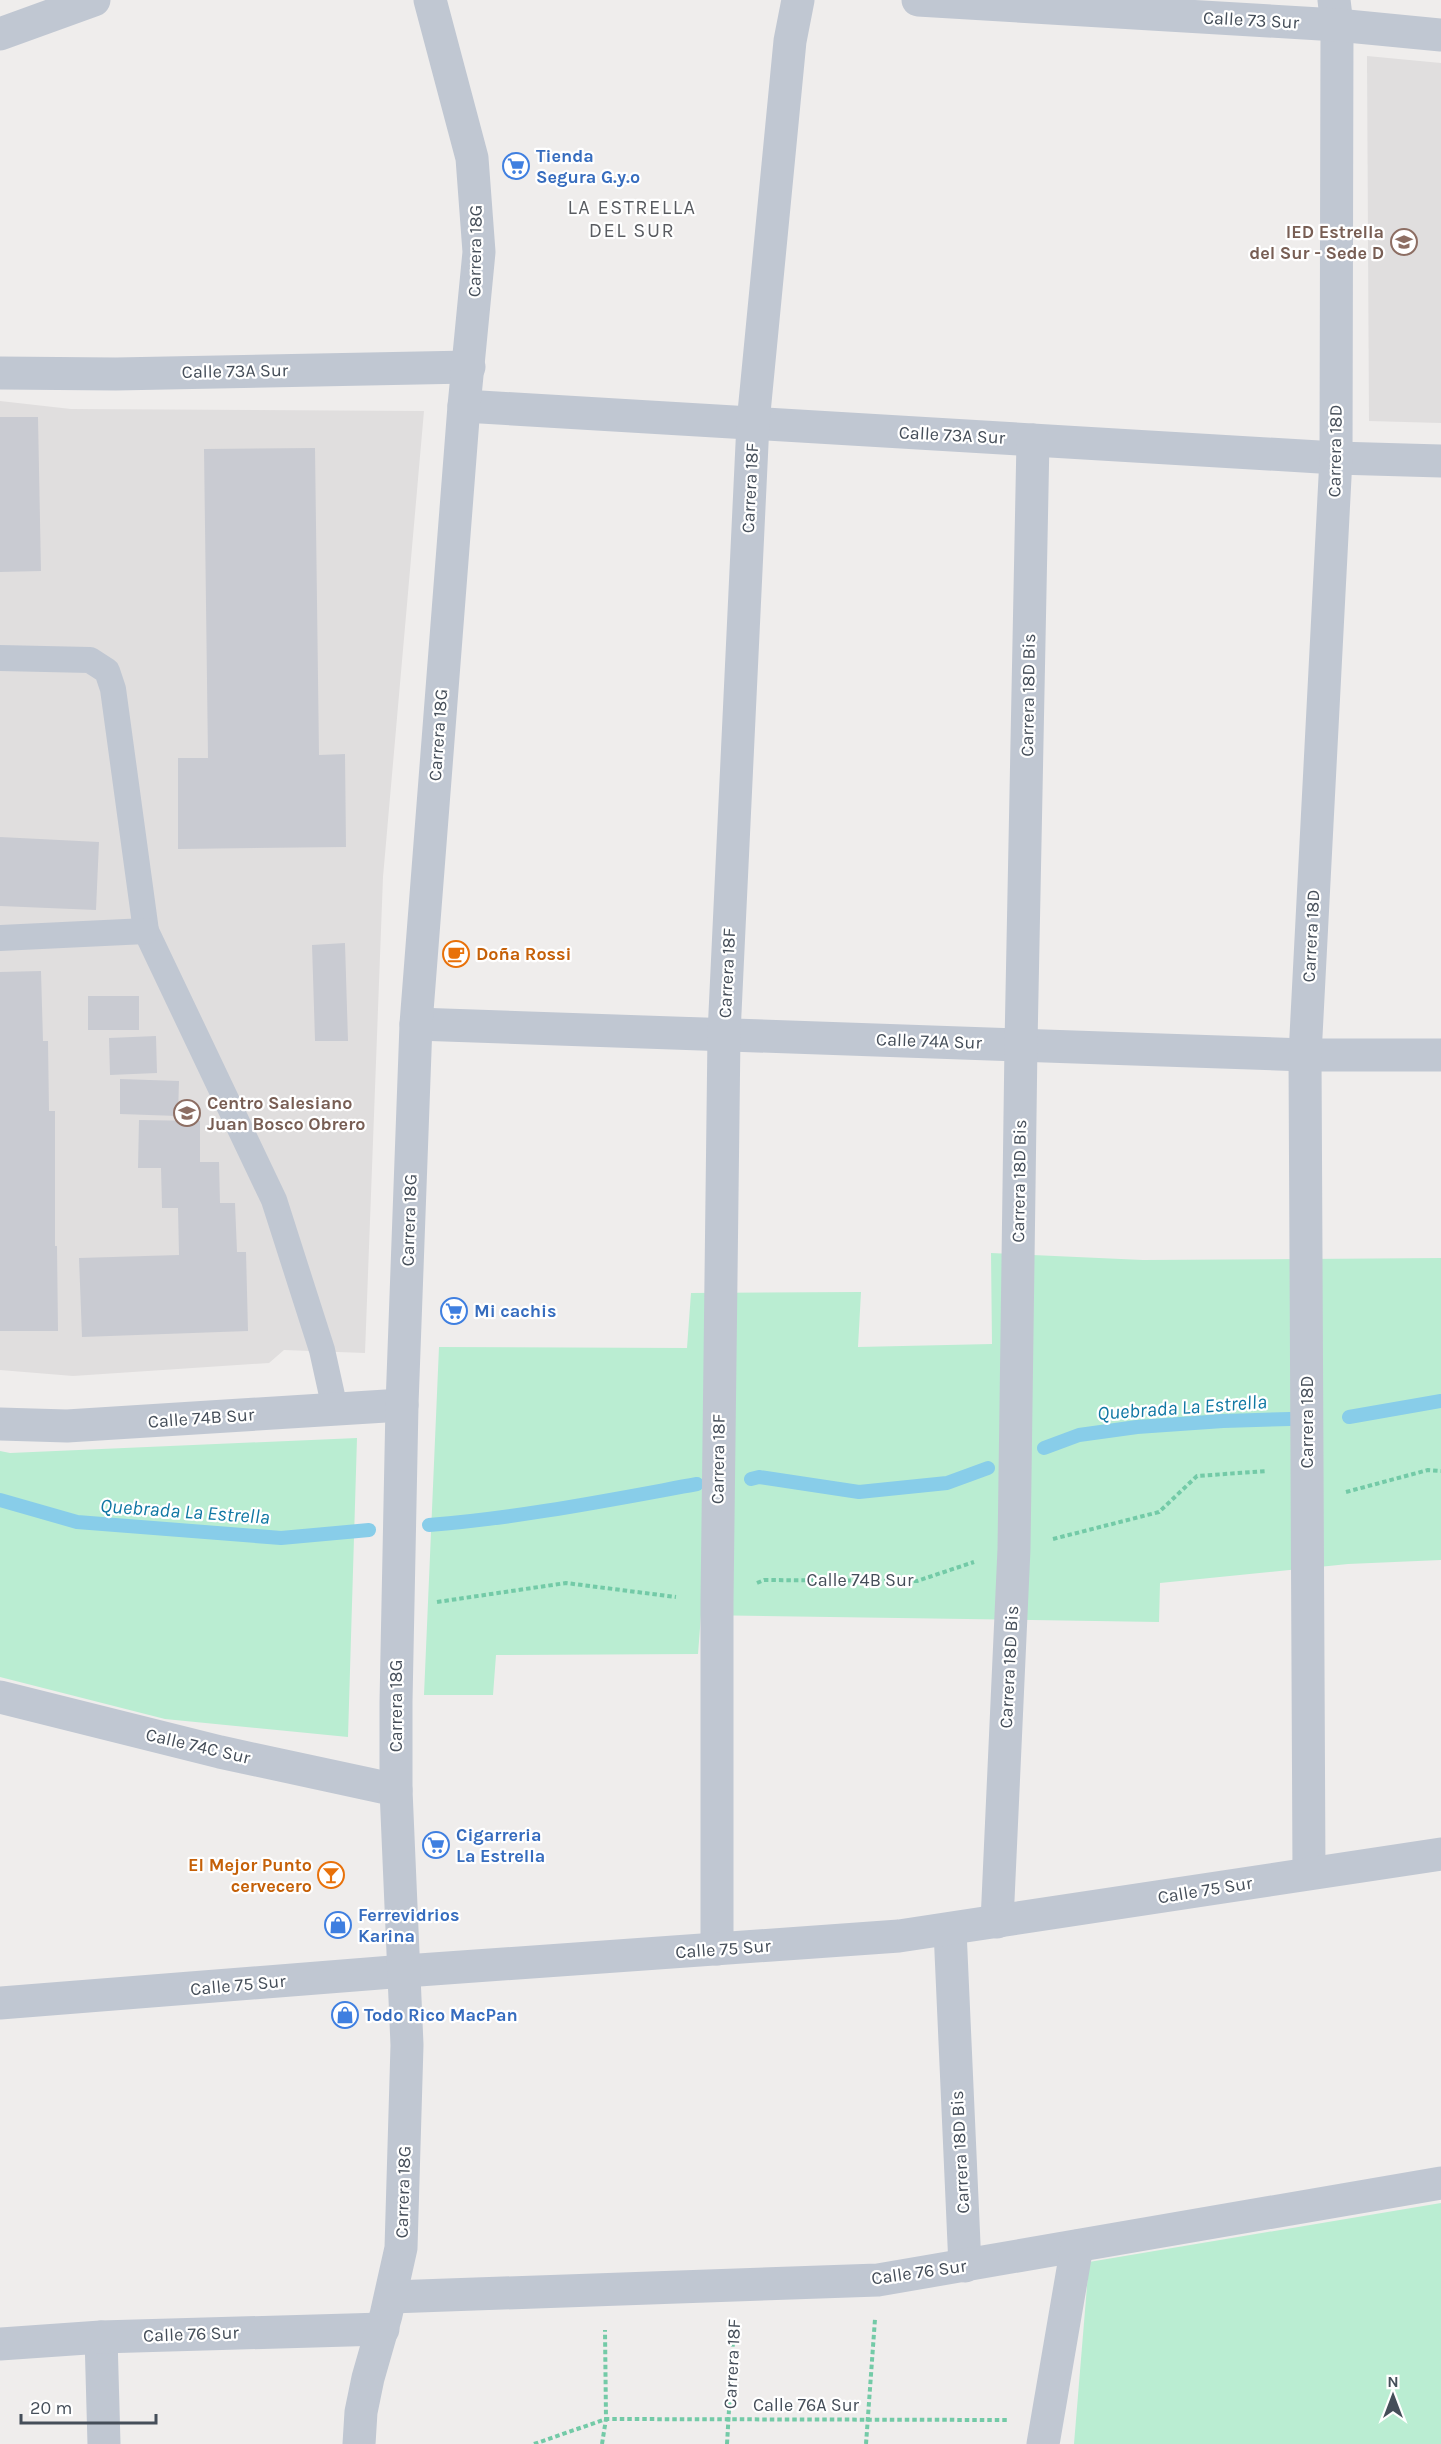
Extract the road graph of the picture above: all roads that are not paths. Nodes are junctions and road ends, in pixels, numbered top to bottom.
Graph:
1 (94, 0) edge
2 (430, 0) edge
3 (798, 0) edge
4 (918, 0) edge
5 (1336, 13) edge
6 (0, 34) edge
7 (1441, 35) edge
8 (469, 367) junction
9 (0, 373) edge
10 (464, 406) junction
11 (753, 423) junction
12 (1033, 440) junction
13 (1336, 458) junction
14 (1441, 461) edge
15 (0, 658) edge
16 (146, 932) junction
17 (0, 938) edge
18 (416, 1024) junction
19 (724, 1034) junction
20 (1021, 1044) junction
21 (1305, 1055) junction
22 (1441, 1055) edge
23 (402, 1405) junction
24 (335, 1409) junction
25 (0, 1424) edge
26 (0, 1697) edge
27 (396, 1790) junction
28 (1441, 1854) edge
29 (1309, 1873) junction
30 (997, 1922) junction
31 (950, 1930) junction
32 (717, 1949) junction
33 (405, 1971) junction
34 (0, 2003) edge
35 (1441, 2183) edge
36 (1077, 2246) junction
37 (965, 2266) junction
38 (391, 2297) junction
39 (383, 2329) junction
40 (101, 2337) junction
41 (0, 2344) edge
42 (1045, 2432) edge
43 (104, 2444) edge
44 (359, 2444) edge

1 - 6 street
2 - 8 street, Carrera 18G
3 - 11 street, Carrera 18F
4 - 5 street, Calle 73 Sur
5 - 7 street, Calle 73 Sur
5 - 13 street, Carrera 18D
8 - 9 street, Calle 73A Sur
8 - 10 street, Carrera 18G
10 - 11 street, Calle 73A Sur
10 - 18 street, Carrera 18G
11 - 12 street, Calle 73A Sur
11 - 19 street, Carrera 18F
12 - 13 street, Calle 73A Sur
12 - 20 street, Carrera 18D Bis
13 - 14 street, Calle 73A Sur
13 - 21 street, Carrera 18D
15 - 16 lane
16 - 17 lane
16 - 24 lane
18 - 19 street, Calle 74A Sur
18 - 23 street, Carrera 18G
19 - 20 street, Calle 74A Sur
19 - 32 street, Carrera 18F
20 - 21 street, Calle 74A Sur
20 - 30 street, Carrera 18D Bis
21 - 22 street, Calle 74A Sur
21 - 29 street, Carrera 18D
23 - 24 street, Calle 74B Sur
23 - 27 street, Carrera 18G
24 - 25 street, Calle 74B Sur
26 - 27 street, Calle 74C Sur
27 - 33 street, Carrera 18G
28 - 29 street, Calle 75 Sur
29 - 30 street, Calle 75 Sur
30 - 31 street, Calle 75 Sur
31 - 32 street, Calle 75 Sur
31 - 37 street, Carrera 18D Bis
32 - 33 street, Calle 75 Sur
33 - 34 street, Calle 75 Sur
33 - 38 street, Carrera 18G
35 - 36 street, Calle 76 Sur
36 - 37 street, Calle 76 Sur
36 - 42 street
37 - 38 street, Calle 76 Sur
38 - 39 street, Carrera 18G
39 - 40 street, Calle 76 Sur
39 - 44 street, Carrera 18G
40 - 41 street, Calle 76 Sur
40 - 43 street

